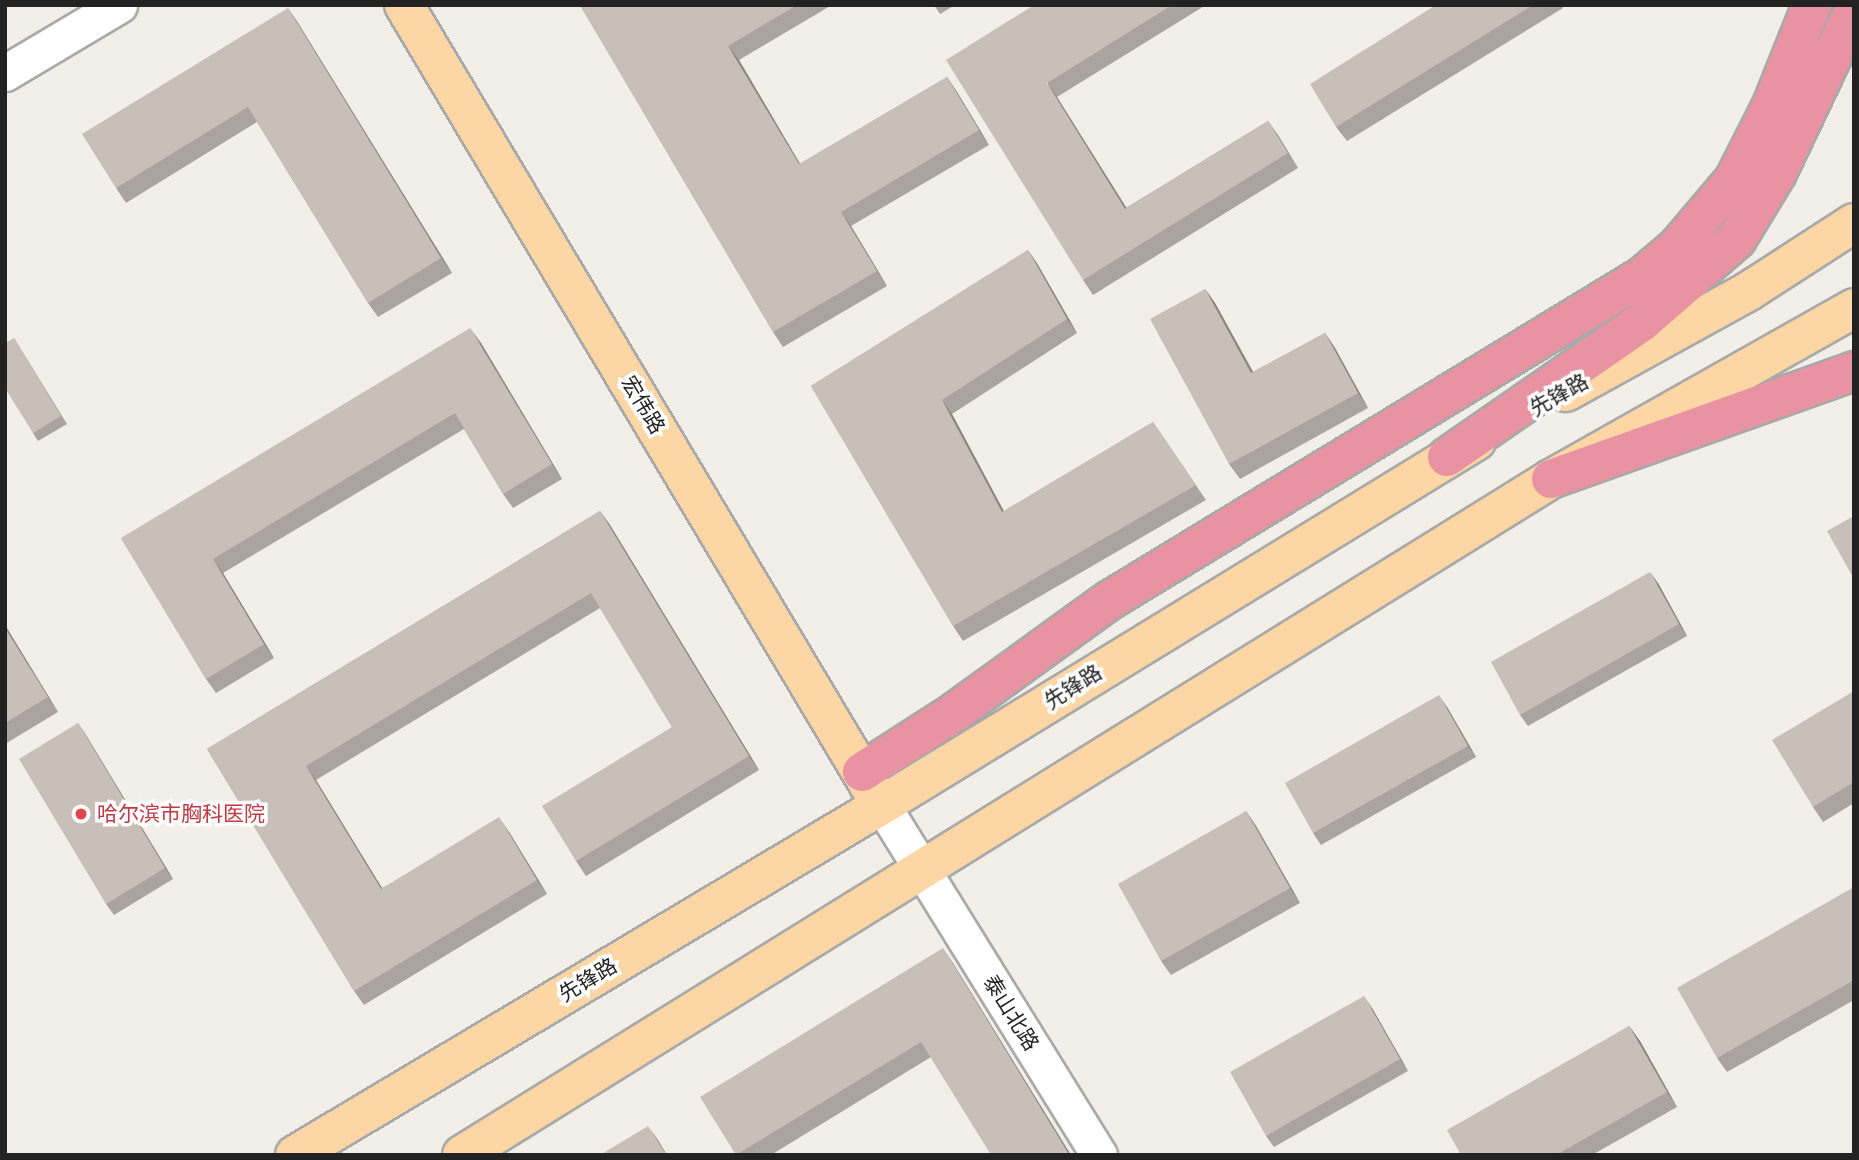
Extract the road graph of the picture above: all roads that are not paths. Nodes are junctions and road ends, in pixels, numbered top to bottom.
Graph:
1 (119, 5) edge
2 (404, 5) edge
3 (1812, 5) edge
4 (1854, 11) edge
5 (5, 74) edge
6 (1854, 223) edge
7 (1854, 308) edge
8 (1854, 371) edge
9 (1447, 457) junction
10 (1551, 479) junction
11 (862, 772) junction
12 (882, 805) junction
13 (923, 871) junction
14 (295, 1155) edge
15 (462, 1155) edge
16 (1099, 1155) edge

1 - 5 street
2 - 11 main road, 宏伟路
3 - 11 highway
4 - 9 highway
6 - 9 main road, 先锋路
7 - 10 main road
8 - 10 highway
9 - 12 main road, 先锋路
10 - 13 main road
11 - 12 main road, 宏伟路
12 - 13 street, 泰山北路
12 - 14 main road, 先锋路
13 - 15 main road
13 - 16 street, 泰山北路

